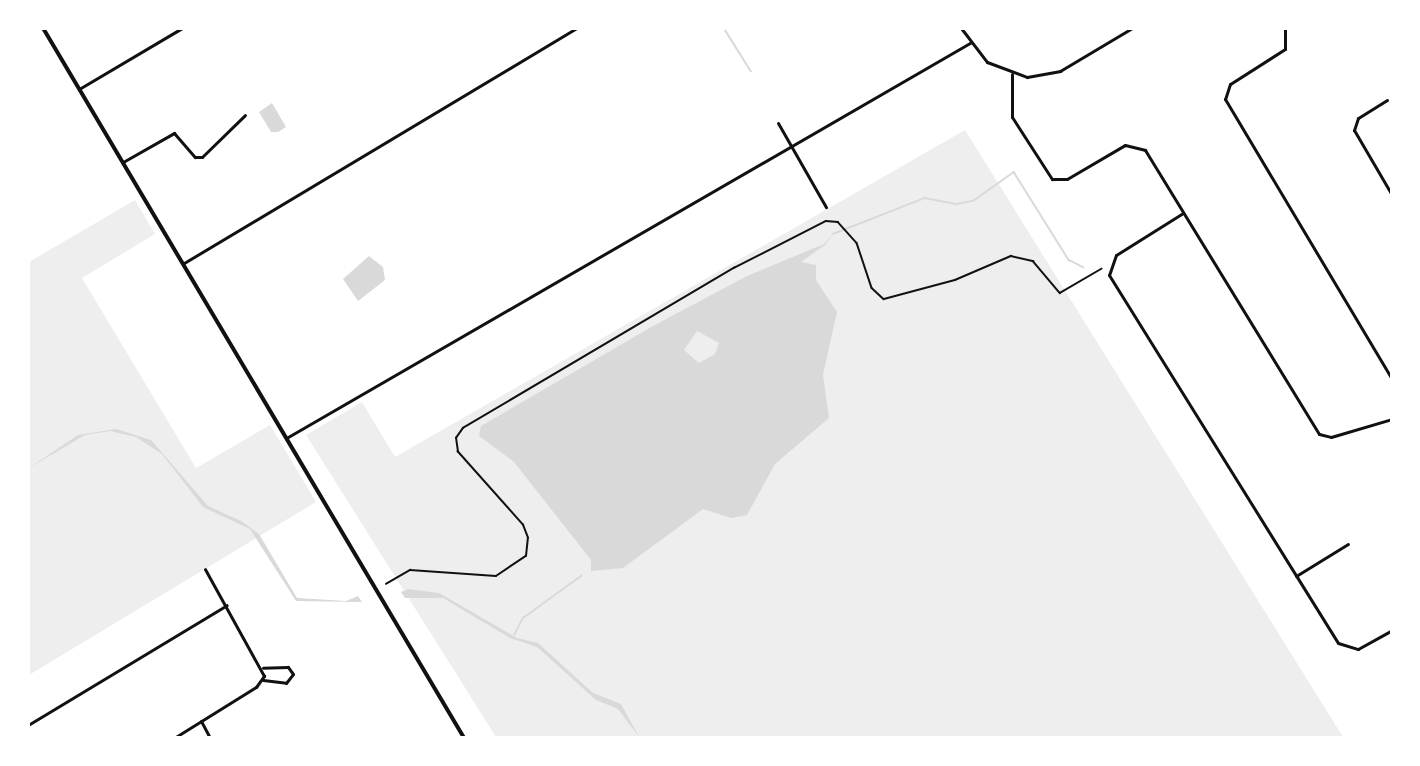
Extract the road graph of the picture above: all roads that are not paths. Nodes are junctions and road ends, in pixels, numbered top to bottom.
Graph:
1 (43, 28) edge
2 (182, 28) edge
3 (576, 28) edge
4 (961, 28) edge
5 (1132, 28) edge
6 (1285, 28) edge
7 (970, 43) junction
8 (1012, 74) junction
9 (79, 89) junction
10 (1387, 100) dead end
11 (245, 115) dead end
12 (778, 123) dead end
13 (792, 147) junction
14 (123, 162) junction
15 (1392, 195) edge
16 (826, 207) dead end
17 (1183, 213) junction
18 (184, 263) junction
19 (1392, 379) edge
20 (1392, 419) edge
21 (288, 437) junction
22 (1348, 544) dead end
23 (205, 569) dead end
24 (1296, 576) junction
25 (227, 605) junction
26 (1392, 630) edge
27 (264, 670) junction
28 (263, 680) junction
29 (201, 721) junction
30 (28, 725) edge
31 (174, 738) edge
32 (210, 738) edge
33 (464, 738) edge

1 - 9 main road
2 - 9 street
3 - 18 street
4 - 7 street
5 - 8 street
6 - 19 street
7 - 8 street
7 - 13 street
8 - 17 street
9 - 14 main road
10 - 15 street
11 - 14 street
12 - 13 street
13 - 16 street
13 - 21 street
14 - 18 main road
17 - 20 street
17 - 24 street
18 - 21 main road
21 - 33 main road
22 - 24 street
23 - 25 street
24 - 26 street
25 - 27 street
25 - 30 street
27 - 28 street
27 - 28 street
28 - 29 street
29 - 31 street
29 - 32 street

